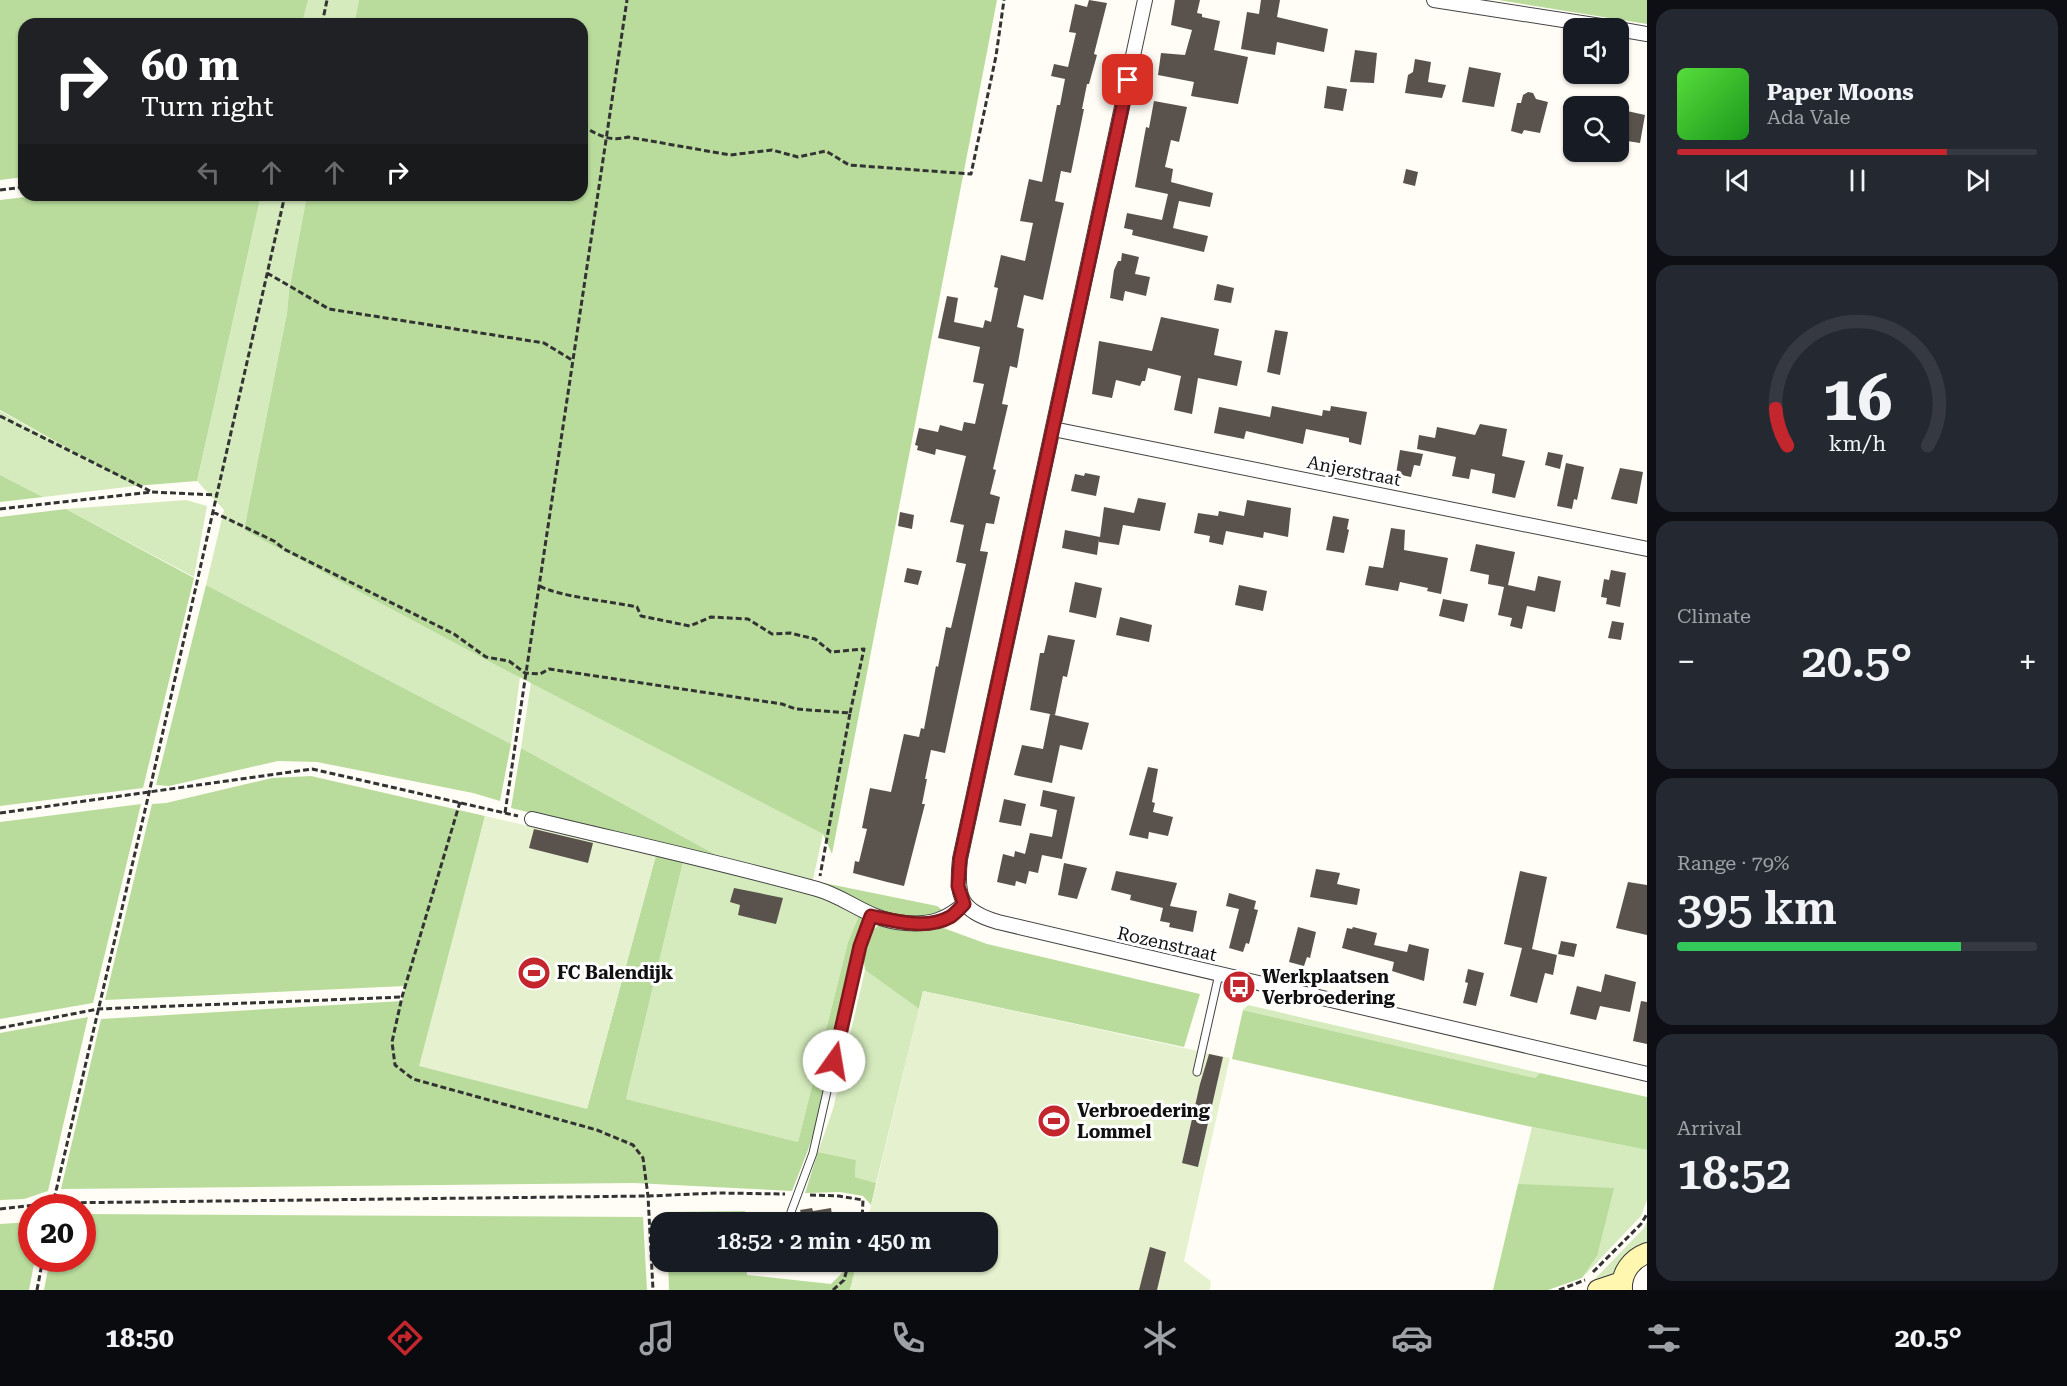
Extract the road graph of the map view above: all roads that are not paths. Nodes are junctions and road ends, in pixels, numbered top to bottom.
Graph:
1 (1145, 0) edge
2 (1434, 0) edge
3 (1563, 21) edge
4 (1629, 31) edge
5 (1647, 34) edge
6 (1053, 429) junction
7 (1647, 549) edge
8 (532, 819) road end
9 (964, 904) junction
10 (871, 916) junction
11 (1219, 974) junction
12 (1197, 1072) dead end
13 (1647, 1074) edge
14 (791, 1212) dead end
15 (1647, 1253) edge
16 (1622, 1286) edge
17 (1598, 1290) edge

1 - 6 street
2 - 3 street
4 - 5 street
6 - 7 street, Anjerstraat
6 - 9 street
8 - 10 street
9 - 10 street
9 - 11 street, Rozenstraat
10 - 14 lane
11 - 12 lane
11 - 13 street, Rozenstraat
15 - 16 main road
16 - 17 main road

